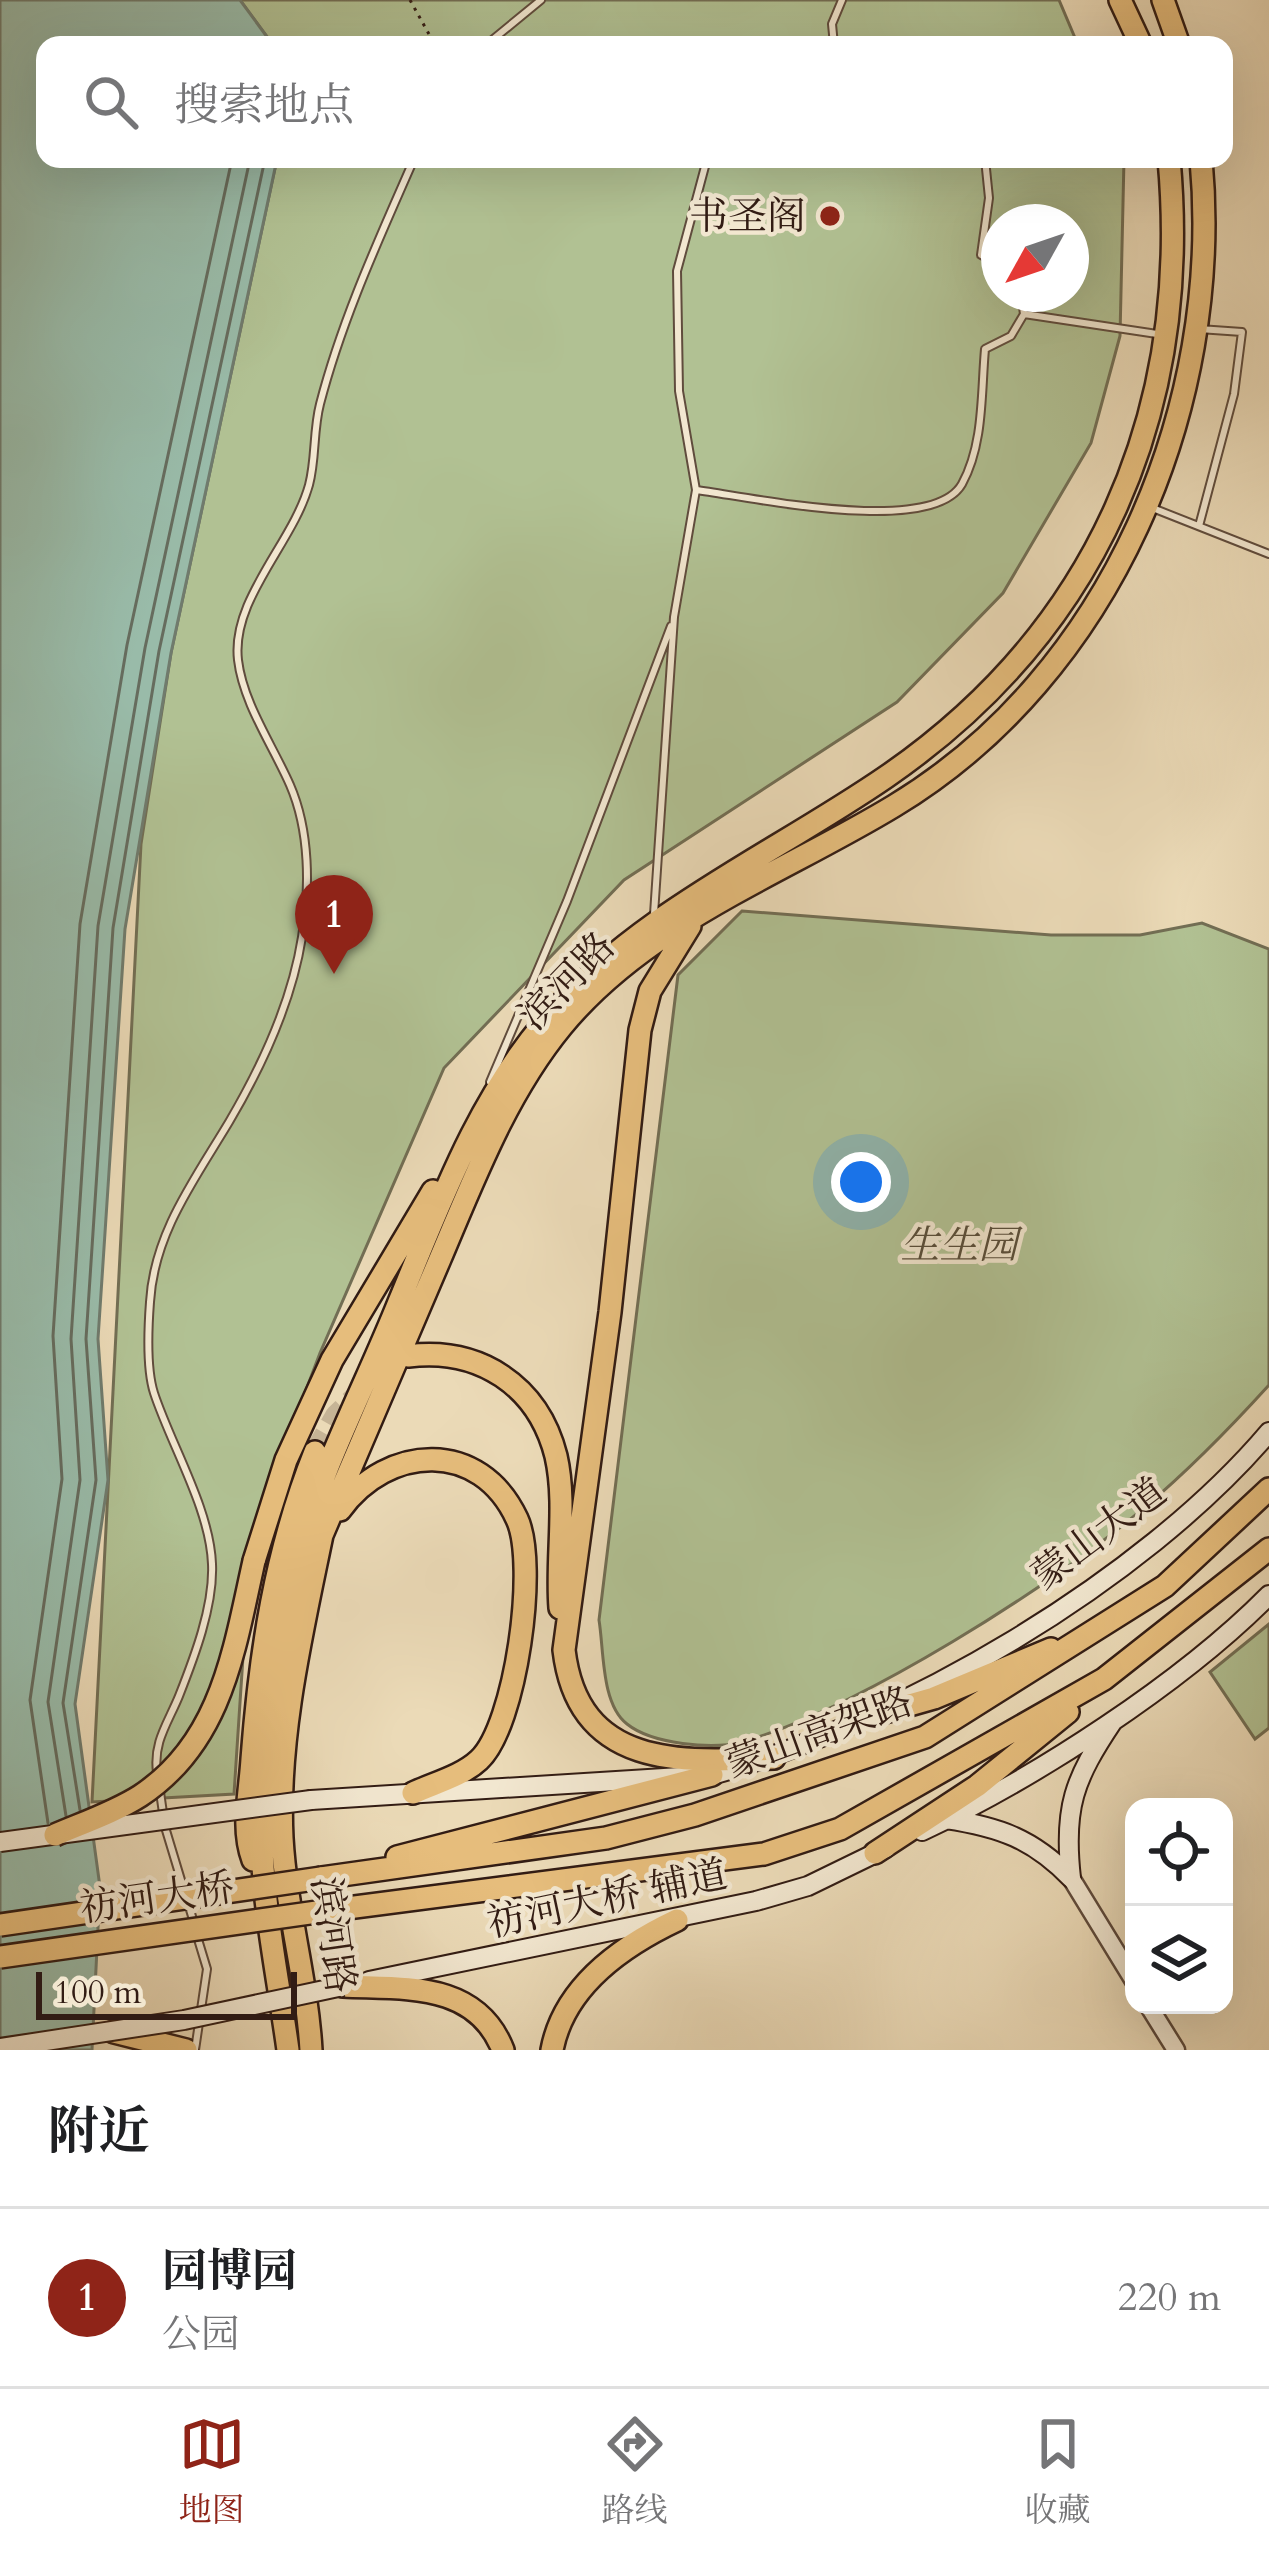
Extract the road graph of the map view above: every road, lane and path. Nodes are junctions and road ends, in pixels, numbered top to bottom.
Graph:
1 (410, 0) edge
2 (541, 0) edge
3 (842, 0) edge
4 (1120, 0) edge
5 (1163, 0) edge
6 (430, 36) edge
7 (497, 36) edge
8 (833, 36) edge
9 (1137, 36) edge
10 (1176, 36) edge
11 (410, 168) edge
12 (705, 168) edge
13 (986, 168) edge
14 (1170, 168) edge
15 (1202, 168) edge
16 (988, 204) edge
17 (1024, 314) joint
18 (1199, 328) junction
19 (1168, 335) junction
20 (696, 490) junction
21 (1147, 506) junction
22 (1199, 526) junction
23 (1269, 554) edge
24 (674, 617) junction
25 (709, 906) junction
26 (654, 924) junction
27 (470, 1129) junction
28 (408, 1356) dead end
29 (1269, 1432) edge
30 (315, 1452) tunnel mouth
31 (1269, 1489) edge
32 (322, 1535) junction
33 (1269, 1549) edge
34 (1269, 1595) edge
35 (1099, 1630) junction
36 (564, 1650) junction
37 (1104, 1679) junction
38 (1117, 1714) junction
39 (871, 1716) junction
40 (773, 1758) junction
41 (712, 1775) junction
42 (413, 1793) junction
43 (946, 1820) junction
44 (56, 1835) junction
45 (0, 1842) edge
46 (875, 1852) junction
47 (1071, 1878) junction
48 (321, 1879) junction
49 (268, 1900) junction
50 (324, 1911) joint
51 (677, 1920) junction
52 (0, 1925) edge
53 (0, 1958) edge
54 (1125, 1967) edge
55 (343, 1986) junction
56 (1154, 2014) edge
57 (113, 2032) junction
58 (0, 2048) edge
59 (191, 2050) edge
60 (288, 2050) edge
61 (311, 2050) edge
62 (503, 2050) edge
63 (552, 2050) edge
64 (1176, 2050) edge

1 - 6 path
2 - 7 lane
3 - 8 lane
4 - 9 main road
5 - 10 main road
11 - 59 lane
12 - 20 lane
13 - 16 lane
14 - 19 main road, 滨河路
15 - 18 main road, 滨河路
17 - 19 lane
17 - 20 lane
18 - 21 main road, 滨河路
18 - 22 lane
19 - 26 main road, 滨河路
20 - 24 lane
21 - 22 lane
21 - 25 main road, 滨河路
22 - 23 lane
24 - 26 lane
24 - 27 lane
25 - 32 main road, 滨河路
25 - 36 main road
26 - 27 main road, 滨河路
27 - 44 main road, bridge
27 - 49 main road, 滨河路
28 - 36 main road
29 - 39 main road, 蒙山大道
30 - 49 main road
31 - 35 main road, 蒙山高架路
32 - 42 main road
32 - 61 main road, 滨河路
33 - 37 main road, 蒙山高架路
34 - 38 main road, 祊河大桥 辅道
35 - 39 main road
35 - 48 main road, 蒙山高架路
36 - 40 main road
37 - 46 main road
37 - 50 main road, 蒙山高架路
38 - 43 main road, 祊河大桥 辅道
38 - 47 main road
39 - 40 main road
40 - 41 main road
41 - 42 main road
41 - 48 main road
42 - 44 main road, bridge
43 - 46 main road, 祊河大桥 辅道
43 - 47 main road
44 - 45 main road, bridge
46 - 51 main road, 祊河大桥 辅道
47 - 54 street
48 - 52 main road, 祊河大桥, bridge
49 - 60 main road, 滨河路
50 - 53 main road, 祊河大桥, bridge
51 - 55 main road, 祊河大桥 辅道
51 - 63 main road
55 - 57 main road, 祊河大桥 辅道, bridge
55 - 62 main road
56 - 64 street
57 - 58 main road, 祊河大桥 辅道, bridge
57 - 59 main road

